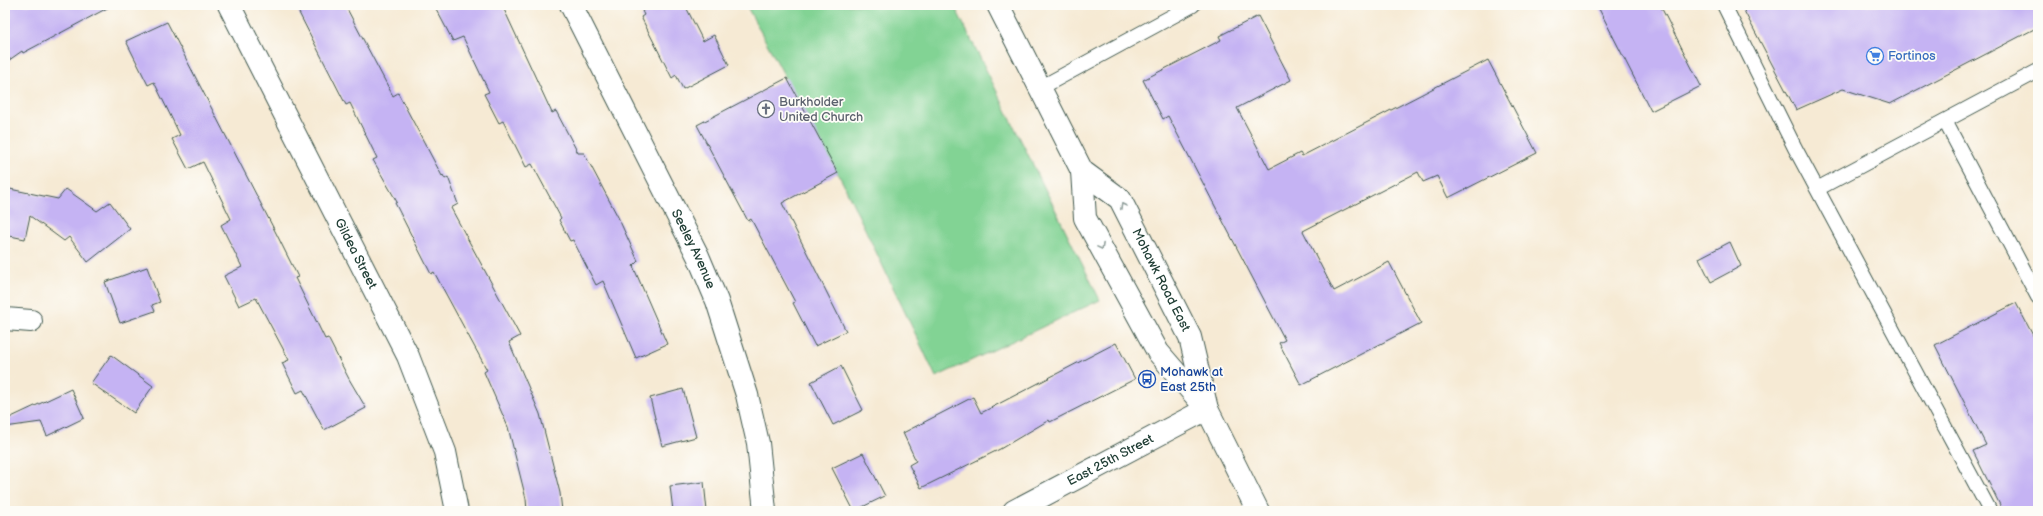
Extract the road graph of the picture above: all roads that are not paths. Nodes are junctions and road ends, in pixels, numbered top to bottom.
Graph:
1 (229, 5) edge
2 (571, 5) edge
3 (998, 5) edge
4 (1193, 5) edge
5 (1724, 5) edge
6 (2038, 71) edge
7 (1040, 88) junction
8 (1945, 120) junction
9 (1082, 171) junction
10 (1817, 189) junction
11 (2038, 297) edge
12 (5, 318) edge
13 (31, 321) dead end
14 (1207, 409) junction
15 (457, 511) edge
16 (765, 511) edge
17 (1014, 511) edge
18 (1258, 511) edge
19 (1990, 511) edge

1 - 15 street, Gildea Street
2 - 16 street, Seeley Avenue
3 - 7 street, Mohawk Road East
4 - 7 lane
5 - 10 lane
6 - 8 lane
7 - 9 street, Mohawk Road East
8 - 10 lane
8 - 11 lane
9 -> 14 street, Mohawk Road East
14 -> 9 street, Mohawk Road East
10 - 19 lane
12 - 13 street
14 - 17 street, East 25th Street
14 - 18 street, Mohawk Road East

